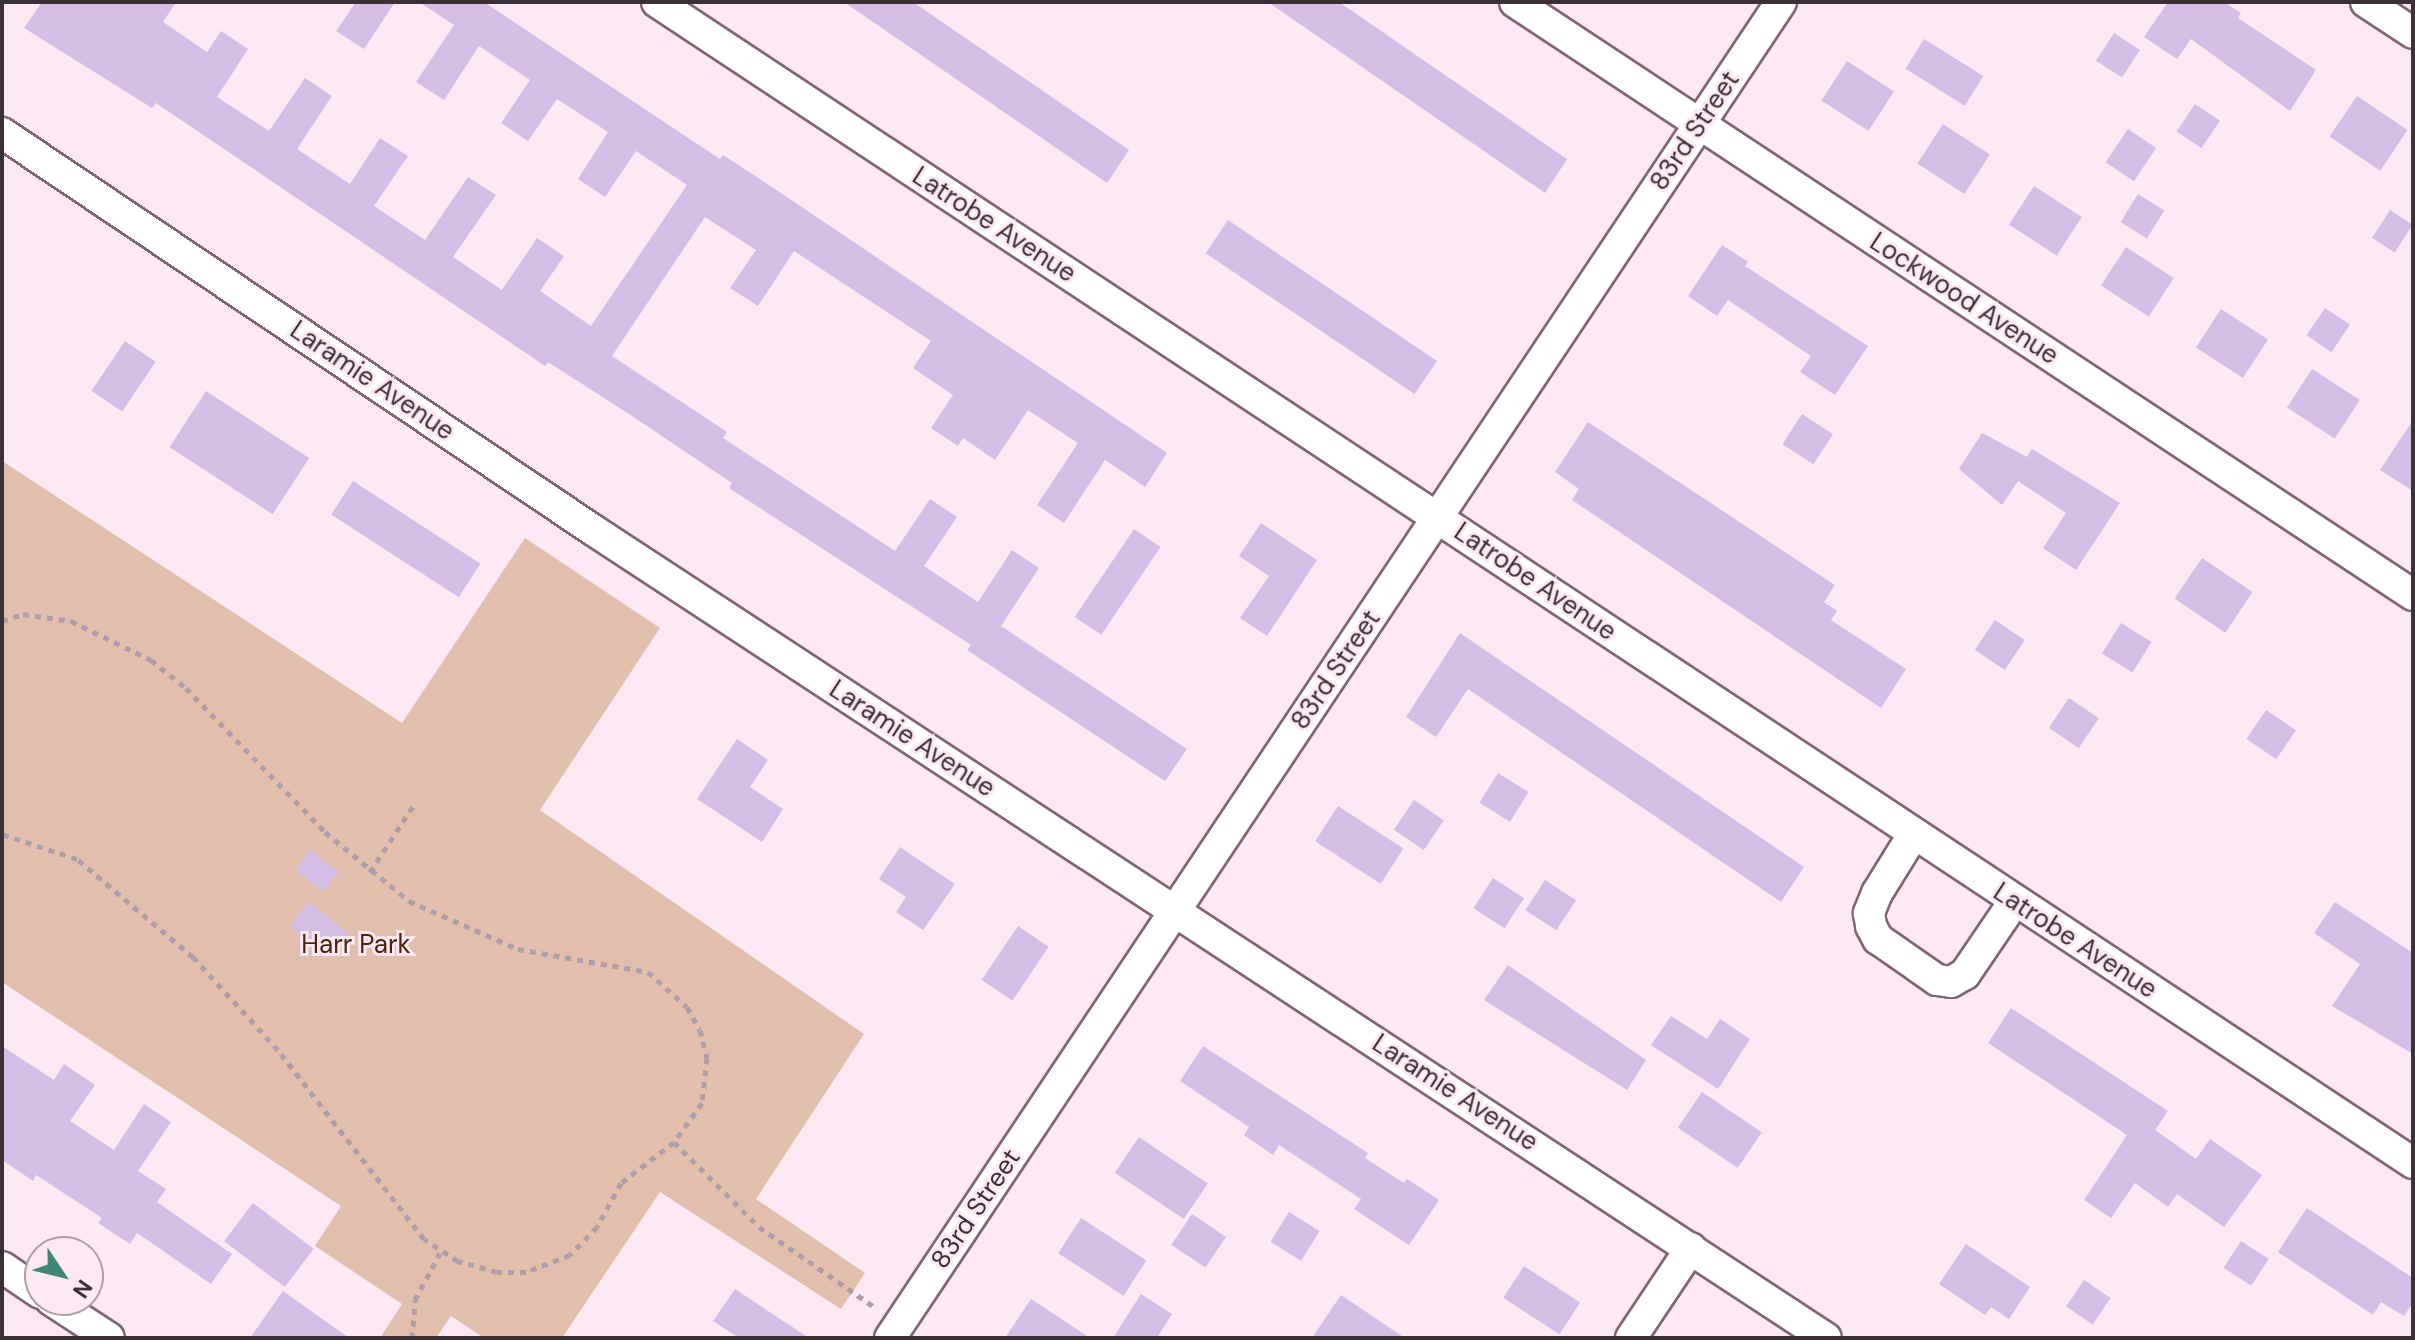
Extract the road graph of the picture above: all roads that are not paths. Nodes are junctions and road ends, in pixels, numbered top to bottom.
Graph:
1 (657, 2) edge
2 (1515, 2) edge
3 (1781, 2) edge
4 (2366, 2) edge
5 (2413, 33) edge
6 (1700, 124) junction
7 (2, 133) edge
8 (1437, 518) junction
9 (2413, 595) edge
10 (1913, 835) junction
11 (2014, 902) junction
12 (1175, 912) junction
13 (2413, 1163) edge
14 (1691, 1248) junction
15 (2, 1267) edge
16 (24, 1282) edge
17 (75, 1316) edge
18 (895, 1331) edge
19 (109, 1338) edge
20 (1631, 1338) edge
21 (1826, 1338) edge

1 - 8 street, Latrobe Avenue
2 - 6 street, Lockwood Avenue
3 - 6 street, 83rd Street
4 - 5 street
6 - 8 street, 83rd Street
6 - 9 street, Lockwood Avenue
7 - 12 street, Laramie Avenue
8 - 10 street, Latrobe Avenue
8 - 12 street, 83rd Street
10 - 11 street, Latrobe Avenue
10 - 11 street
11 - 13 street, Latrobe Avenue
12 - 14 street, Laramie Avenue
12 - 18 street, 83rd Street
14 - 20 street
14 - 21 street, Laramie Avenue
15 - 16 street
17 - 19 street

